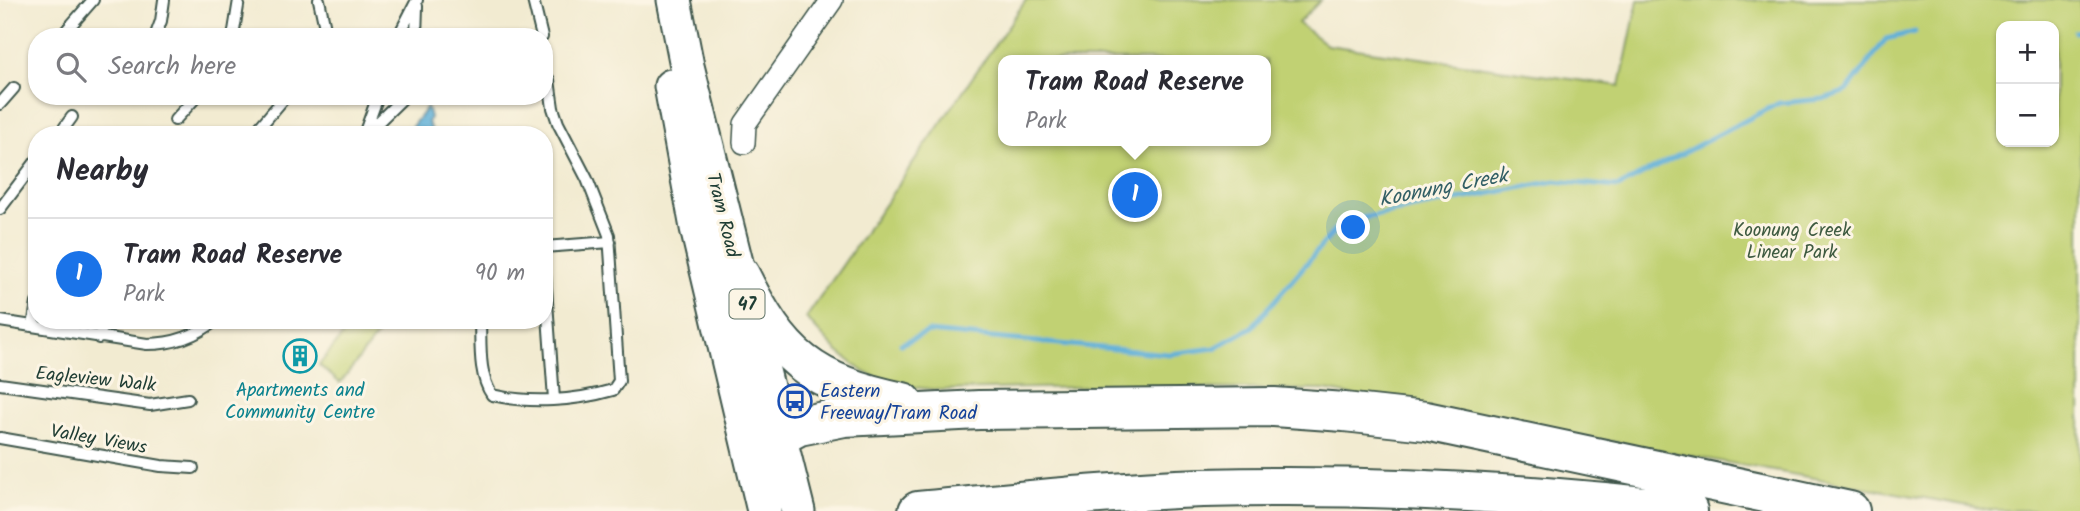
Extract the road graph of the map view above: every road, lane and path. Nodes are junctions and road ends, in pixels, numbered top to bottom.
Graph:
1 (93, 0) edge
2 (164, 0) edge
3 (239, 0) edge
4 (319, 0) edge
5 (417, 0) edge
6 (533, 0) edge
7 (655, 0) edge
8 (674, 0) edge
9 (832, 0) edge
10 (68, 28) edge
11 (158, 28) edge
12 (234, 28) edge
13 (325, 28) edge
14 (403, 28) edge
15 (416, 28) edge
16 (540, 28) edge
17 (14, 88) dead end
18 (0, 104) edge
19 (189, 105) edge
20 (278, 105) edge
21 (376, 105) edge
22 (396, 105) edge
23 (553, 105) edge
24 (72, 117) dead end
25 (175, 120) dead end
26 (740, 125) dead end
27 (66, 126) edge
28 (261, 126) edge
29 (368, 126) edge
30 (373, 126) edge
31 (28, 172) edge
32 (0, 209) edge
33 (610, 242) junction
34 (553, 246) edge
35 (740, 275) junction
36 (0, 321) edge
37 (28, 325) edge
38 (50, 329) edge
39 (102, 329) edge
40 (202, 329) edge
41 (481, 329) edge
42 (549, 329) edge
43 (99, 338) junction
44 (0, 384) edge
45 (554, 399) junction
46 (188, 400) dead end
47 (979, 410) junction
48 (0, 438) edge
49 (783, 452) junction
50 (193, 468) dead end
51 (754, 472) junction
52 (764, 511) edge
53 (798, 511) edge
54 (918, 511) edge
55 (1688, 511) edge
56 (1850, 511) edge

1 - 10 lane
2 - 11 lane
3 - 12 lane
4 - 13 lane
5 - 14 lane
5 - 15 lane
6 - 16 lane
7 - 51 main road, Tram Road / 47
8 - 35 main road, Tram Road / 47
9 - 26 street
17 - 18 lane
19 - 25 lane
20 - 28 lane
21 - 29 lane
22 - 30 lane
23 - 33 lane
24 - 27 lane
31 - 32 lane
33 - 34 lane
33 - 45 lane
35 - 47 highway
35 - 49 main road, Tram Road / 47
36 - 37 lane
38 - 43 lane
39 - 43 lane
40 - 43 lane
41 - 45 lane
42 - 45 lane
44 - 46 lane, Eagleview Walk
47 - 49 highway
47 - 56 highway
48 - 50 lane, Valley Views
49 - 51 main road
49 - 53 main road, Tram Road / 47
51 - 52 main road, Tram Road / 47
54 - 55 highway

